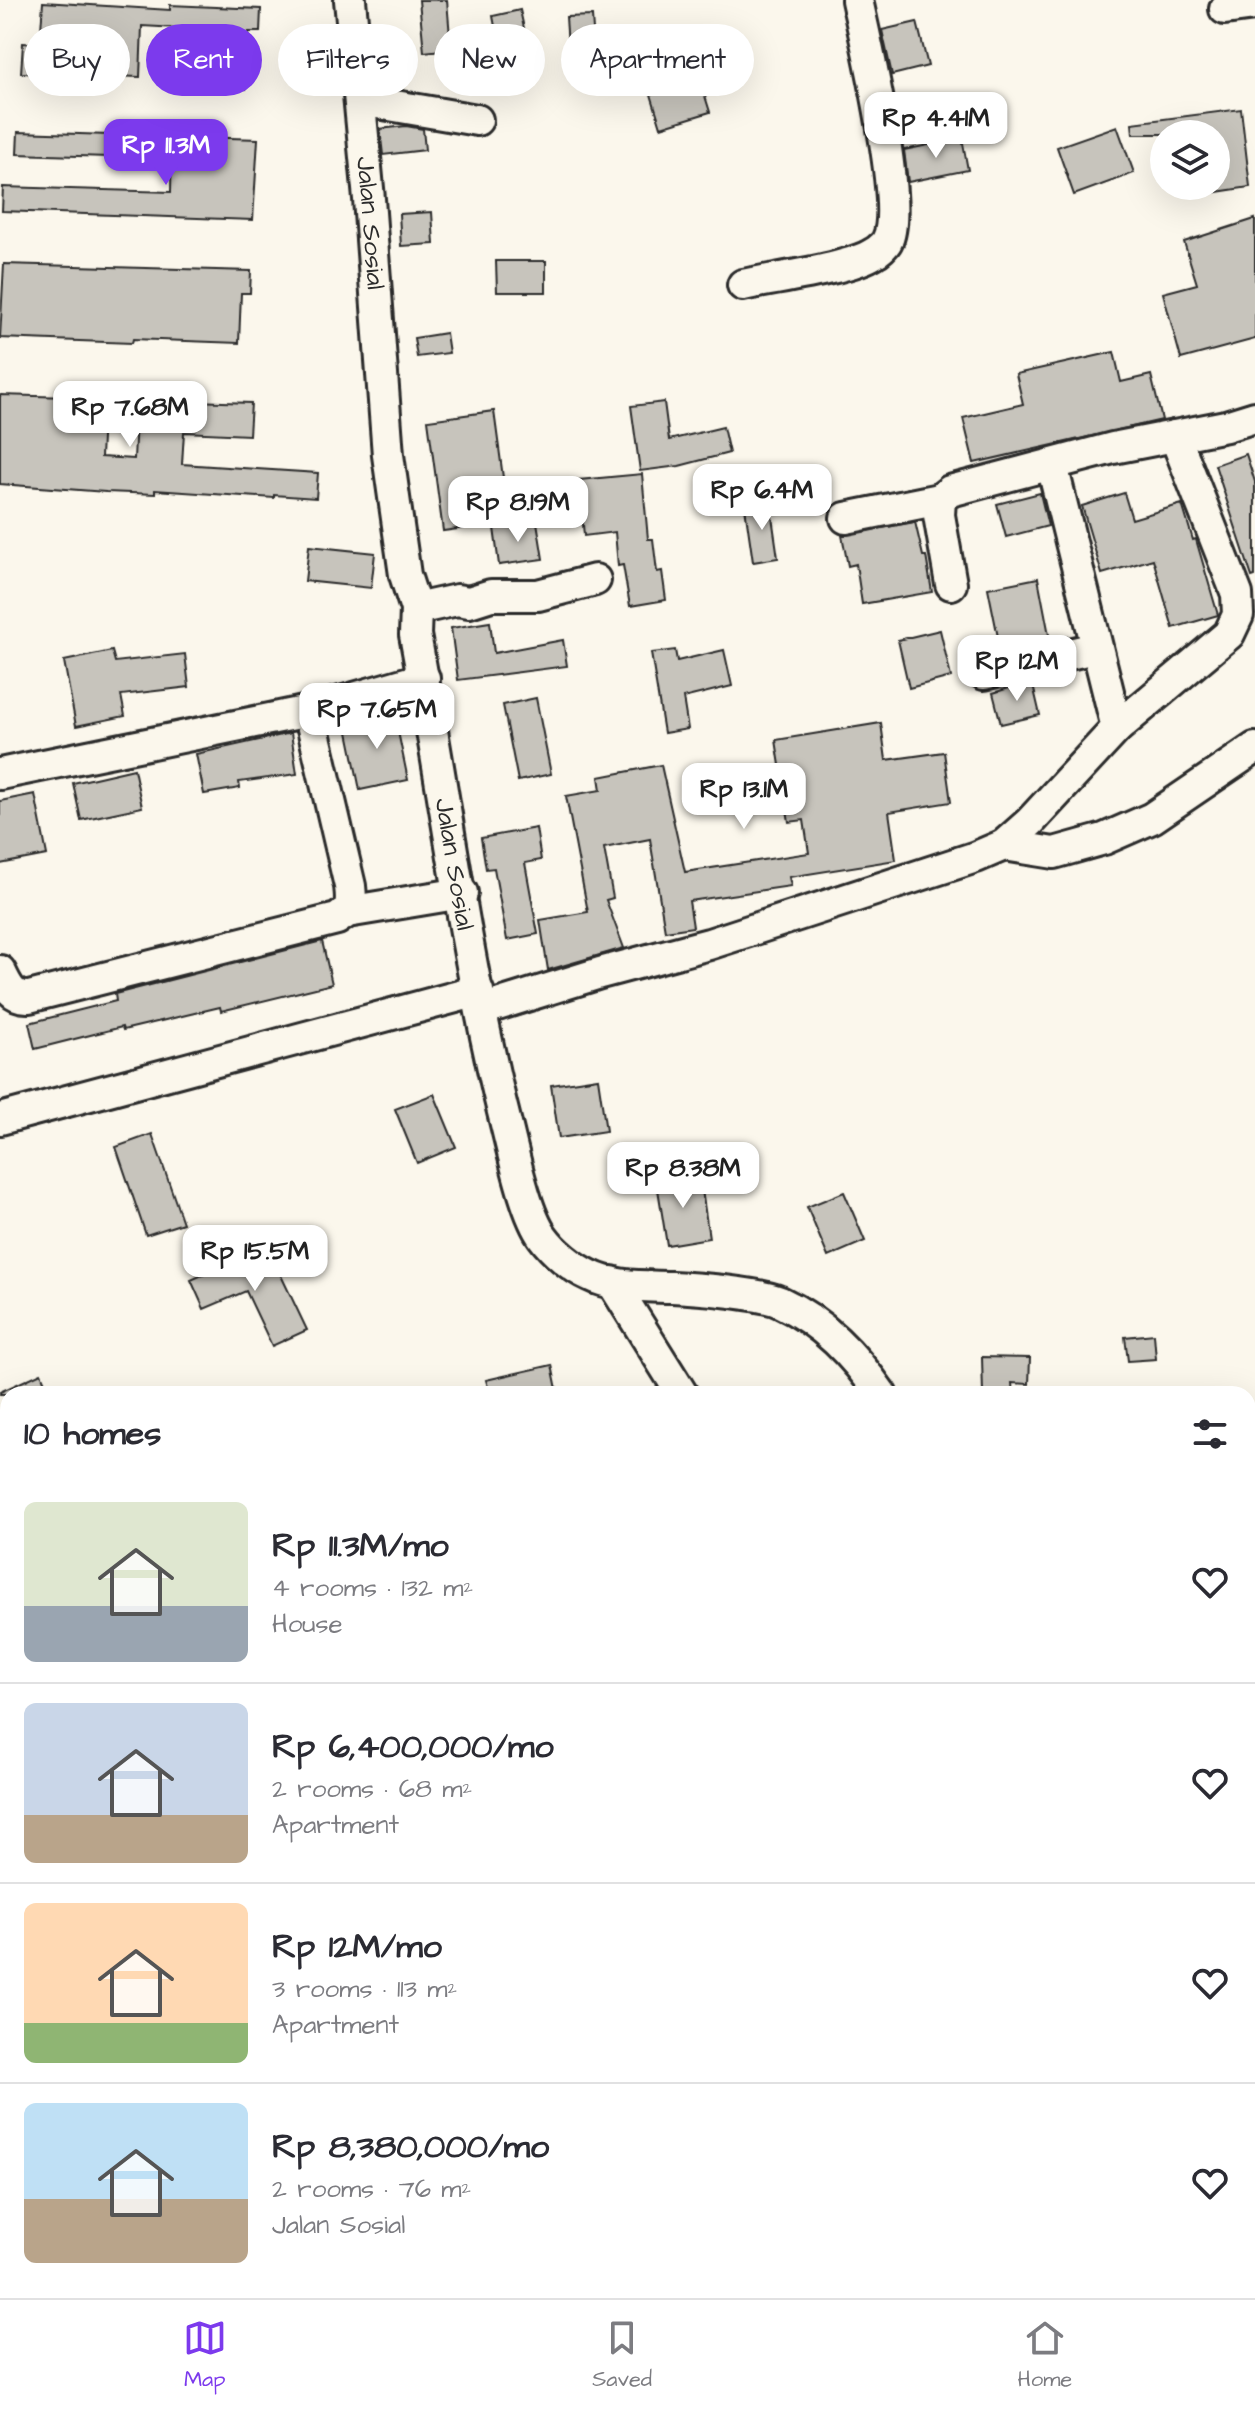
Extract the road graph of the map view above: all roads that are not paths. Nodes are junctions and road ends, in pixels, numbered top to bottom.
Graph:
1 (350, 0) edge
2 (857, 0) edge
3 (1255, 5) edge
4 (1225, 9) dead end
5 (360, 100) junction
6 (477, 120) dead end
7 (743, 285) dead end
8 (1255, 417) edge
9 (1175, 436) junction
10 (1052, 465) junction
11 (940, 499) junction
12 (846, 518) dead end
13 (595, 580) dead end
14 (951, 584) dead end
15 (416, 609) junction
16 (1095, 648) junction
17 (984, 674) dead end
18 (424, 678) junction
19 (309, 711) junction
20 (1117, 728) junction
21 (1255, 748) edge
22 (0, 774) edge
23 (1004, 845) junction
24 (462, 893) junction
25 (347, 912) junction
26 (0, 971) edge
27 (479, 1000) junction
28 (0, 1119) edge
29 (612, 1282) junction
30 (677, 1386) edge
31 (875, 1386) edge

1 - 5 street, Jalan Sosial
2 - 7 street
3 - 4 street
5 - 6 street
5 - 15 street, Jalan Sosial
8 - 9 street
9 - 10 street
9 - 20 street
10 - 11 street
10 - 16 street
11 - 12 street
11 - 14 street
13 - 15 street
15 - 18 street, Jalan Sosial
16 - 17 street
16 - 20 street
18 - 19 street
18 - 24 street, Jalan Sosial
19 - 22 street
19 - 25 street
20 - 23 street
21 - 23 street
23 - 27 street
24 - 25 street
24 - 27 street, Jalan Sosial
25 - 26 street
27 - 28 street
27 - 29 street, Jalan Sosial
29 - 30 street
29 - 31 street, Jalan Sosial

